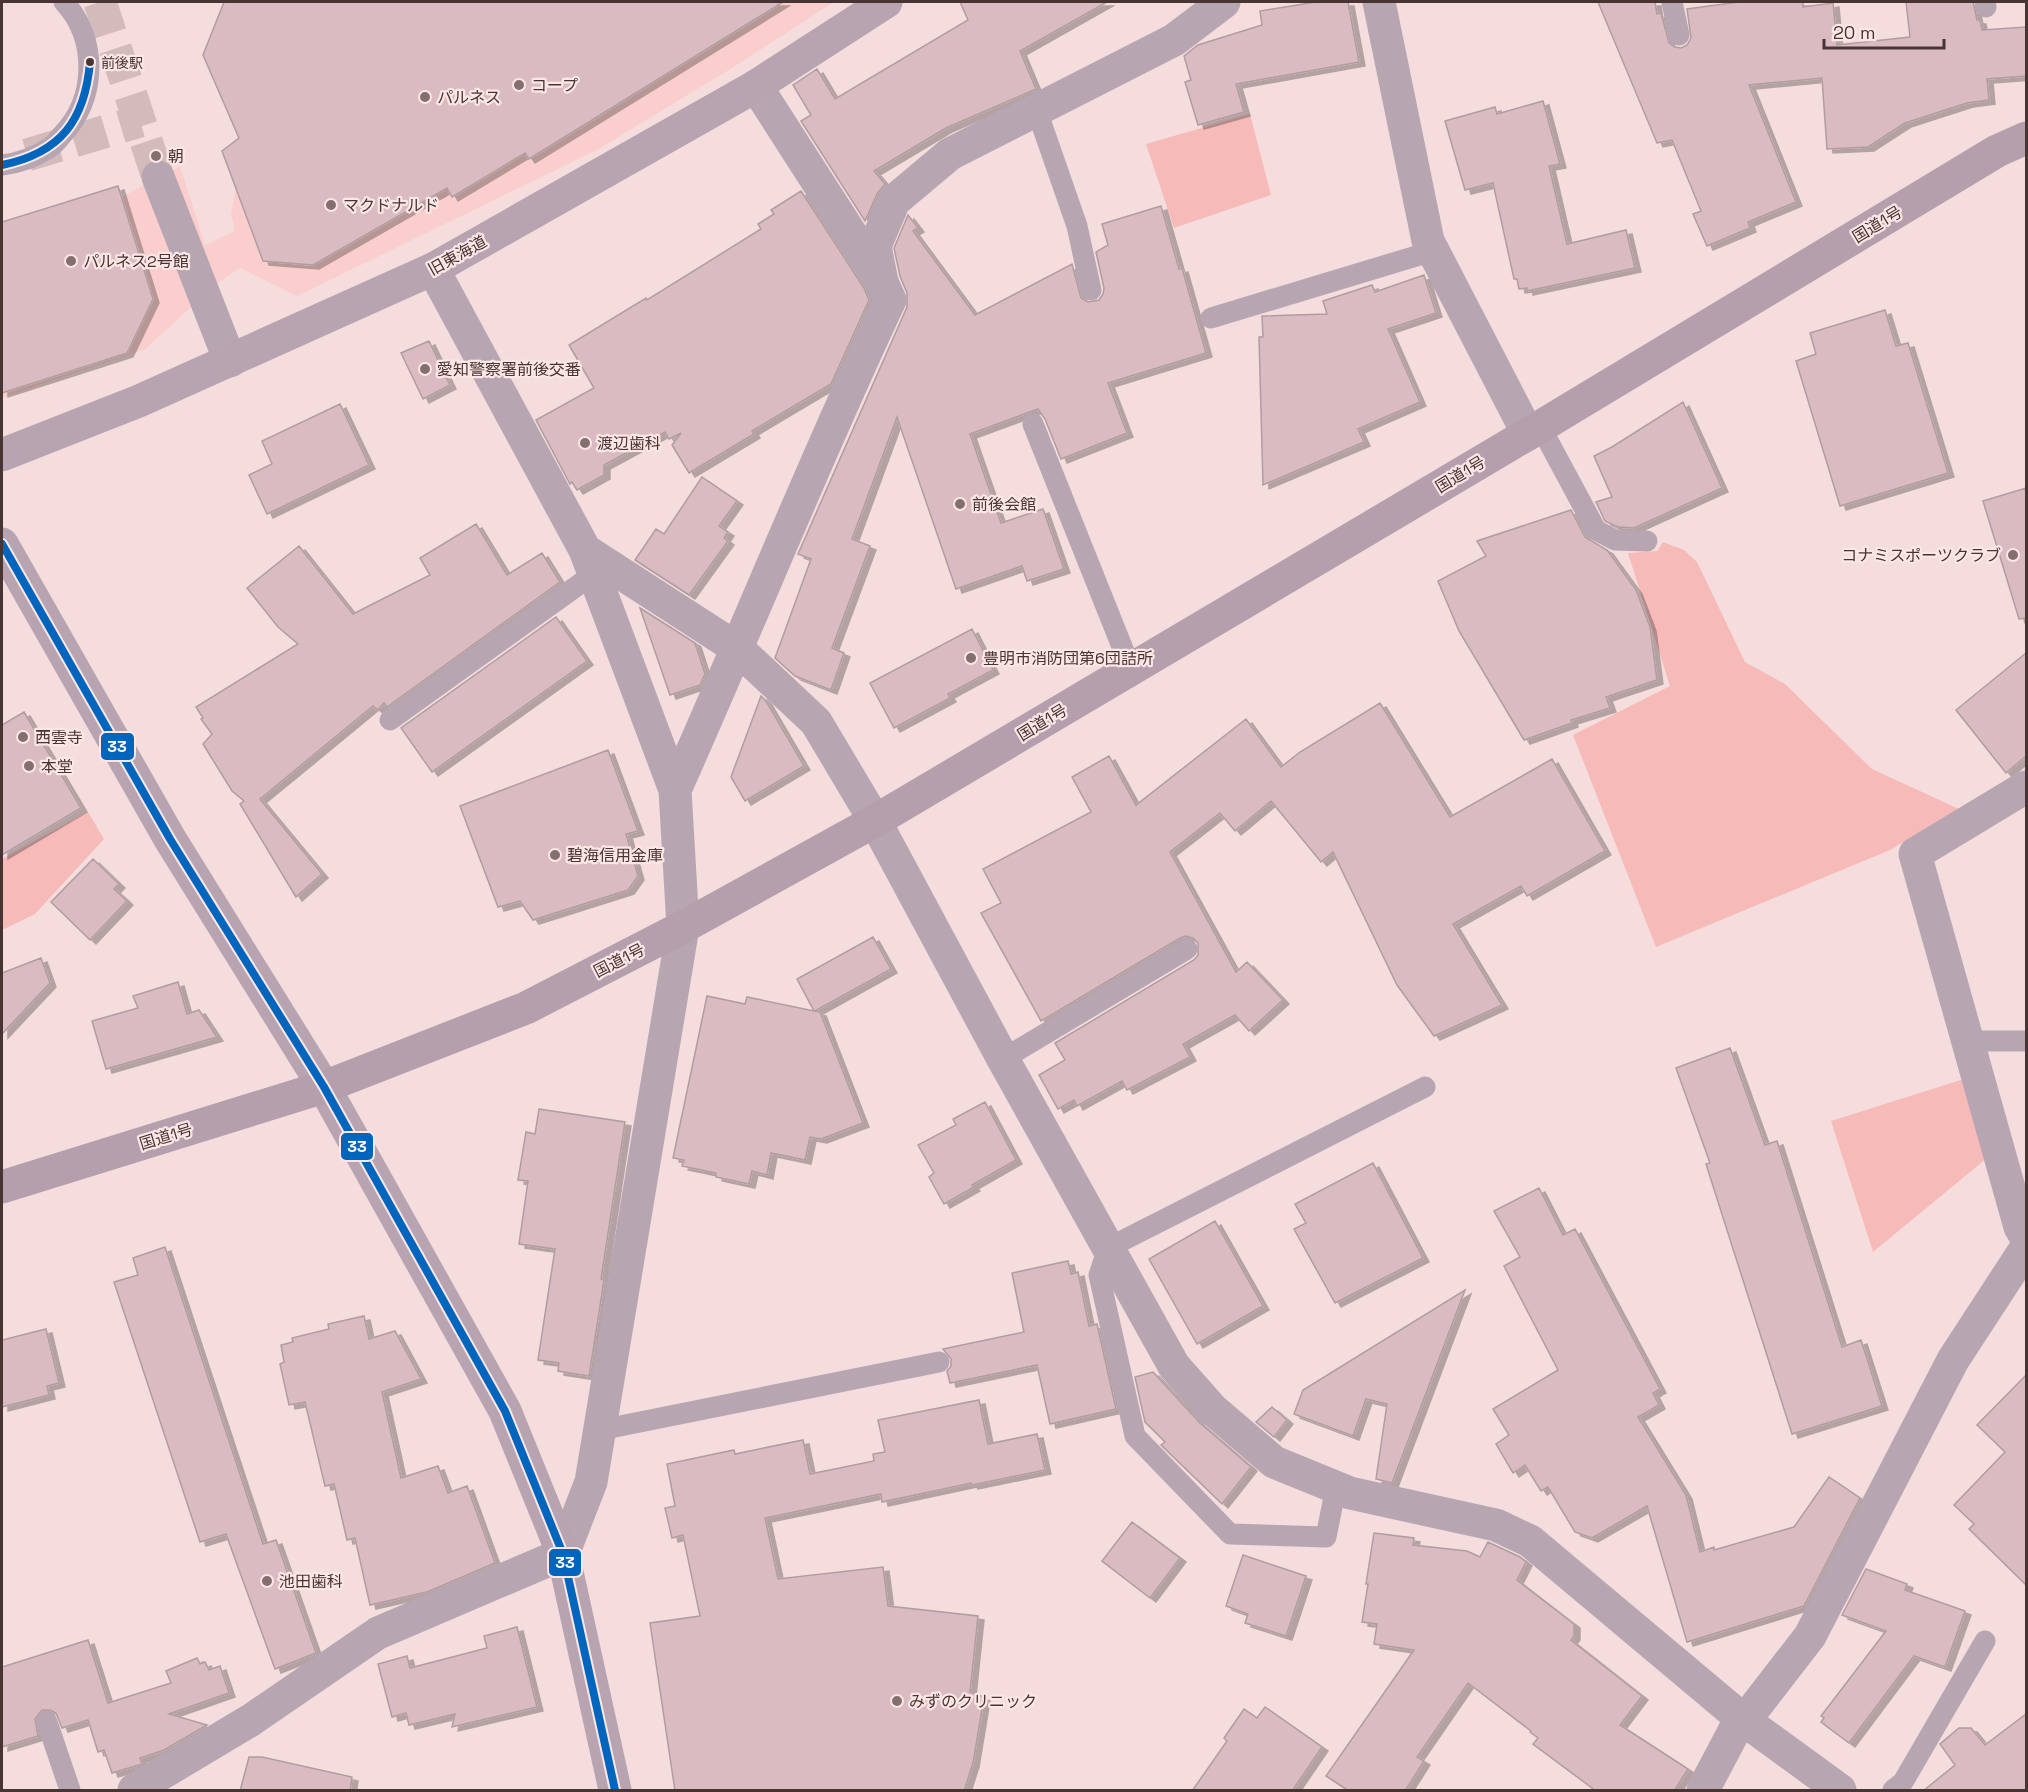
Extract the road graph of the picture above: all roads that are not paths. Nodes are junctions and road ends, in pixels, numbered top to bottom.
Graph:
1 (64, 2) edge
2 (886, 2) edge
3 (1224, 2) edge
4 (1379, 2) edge
5 (1672, 2) edge
6 (1678, 35) dead end
7 (756, 86) junction
8 (1036, 111) junction
9 (2026, 138) edge
10 (2, 165) edge
11 (158, 177) tunnel mouth
12 (1433, 251) junction
13 (433, 269) junction
14 (882, 282) junction
15 (1091, 291) dead end
16 (1211, 318) dead end
17 (230, 361) junction
18 (1033, 424) dead end
19 (1534, 430) junction
20 (2, 455) edge
21 (1647, 541) dead end
22 (2, 544) edge
23 (590, 561) junction
24 (738, 649) junction
25 (1131, 669) junction
26 (390, 720) dead end
27 (2026, 787) edge
28 (675, 790) junction
29 (874, 820) junction
30 (683, 927) junction
31 (1187, 949) dead end
32 (1968, 1041) junction
33 (2026, 1041) edge
34 (1003, 1059) junction
35 (324, 1087) junction
36 (1425, 1087) dead end
37 (2, 1186) edge
38 (2026, 1237) edge
39 (1108, 1248) junction
40 (2026, 1248) edge
41 (939, 1362) dead end
42 (600, 1430) junction
43 (1336, 1487) junction
44 (563, 1554) junction
45 (1986, 1641) dead end
46 (1743, 1719) junction
47 (47, 1722) dead end
48 (152, 1785) edge
49 (70, 1791) edge
50 (615, 1791) edge
51 (1703, 1791) edge
52 (1840, 1791) edge
53 (1893, 1791) edge

1 - 10 lane
2 - 7 street, 旧東海道
3 - 8 street
4 - 12 street
5 - 6 lane
7 - 13 street, 旧東海道
7 - 14 street
8 - 14 street
8 - 15 lane
9 - 19 highway, 国道1号
11 - 17 street
12 - 16 lane
12 - 19 street
13 - 17 street, 旧東海道
13 - 23 street
14 - 24 street
17 - 20 street, 旧東海道
18 - 25 lane
19 - 21 lane
19 - 25 highway, 国道1号
22 - 35 street
23 - 24 street
23 - 26 lane
23 - 28 street
24 - 28 street
24 - 29 street
25 - 29 highway, 国道1号
27 - 32 street
28 - 30 street
29 - 30 highway, 国道1号
29 - 34 street
30 - 35 highway, 国道1号
30 - 42 street
31 - 34 lane
32 - 33 lane
32 - 38 street
34 - 39 street
35 - 37 highway, 国道1号
35 - 44 street
36 - 39 lane
39 - 43 street
39 - 43 lane
40 - 46 street
41 - 42 lane
42 - 44 street
43 - 46 street
44 - 48 street
44 - 50 street
45 - 53 lane
46 - 51 street
46 - 52 street
47 - 49 lane

